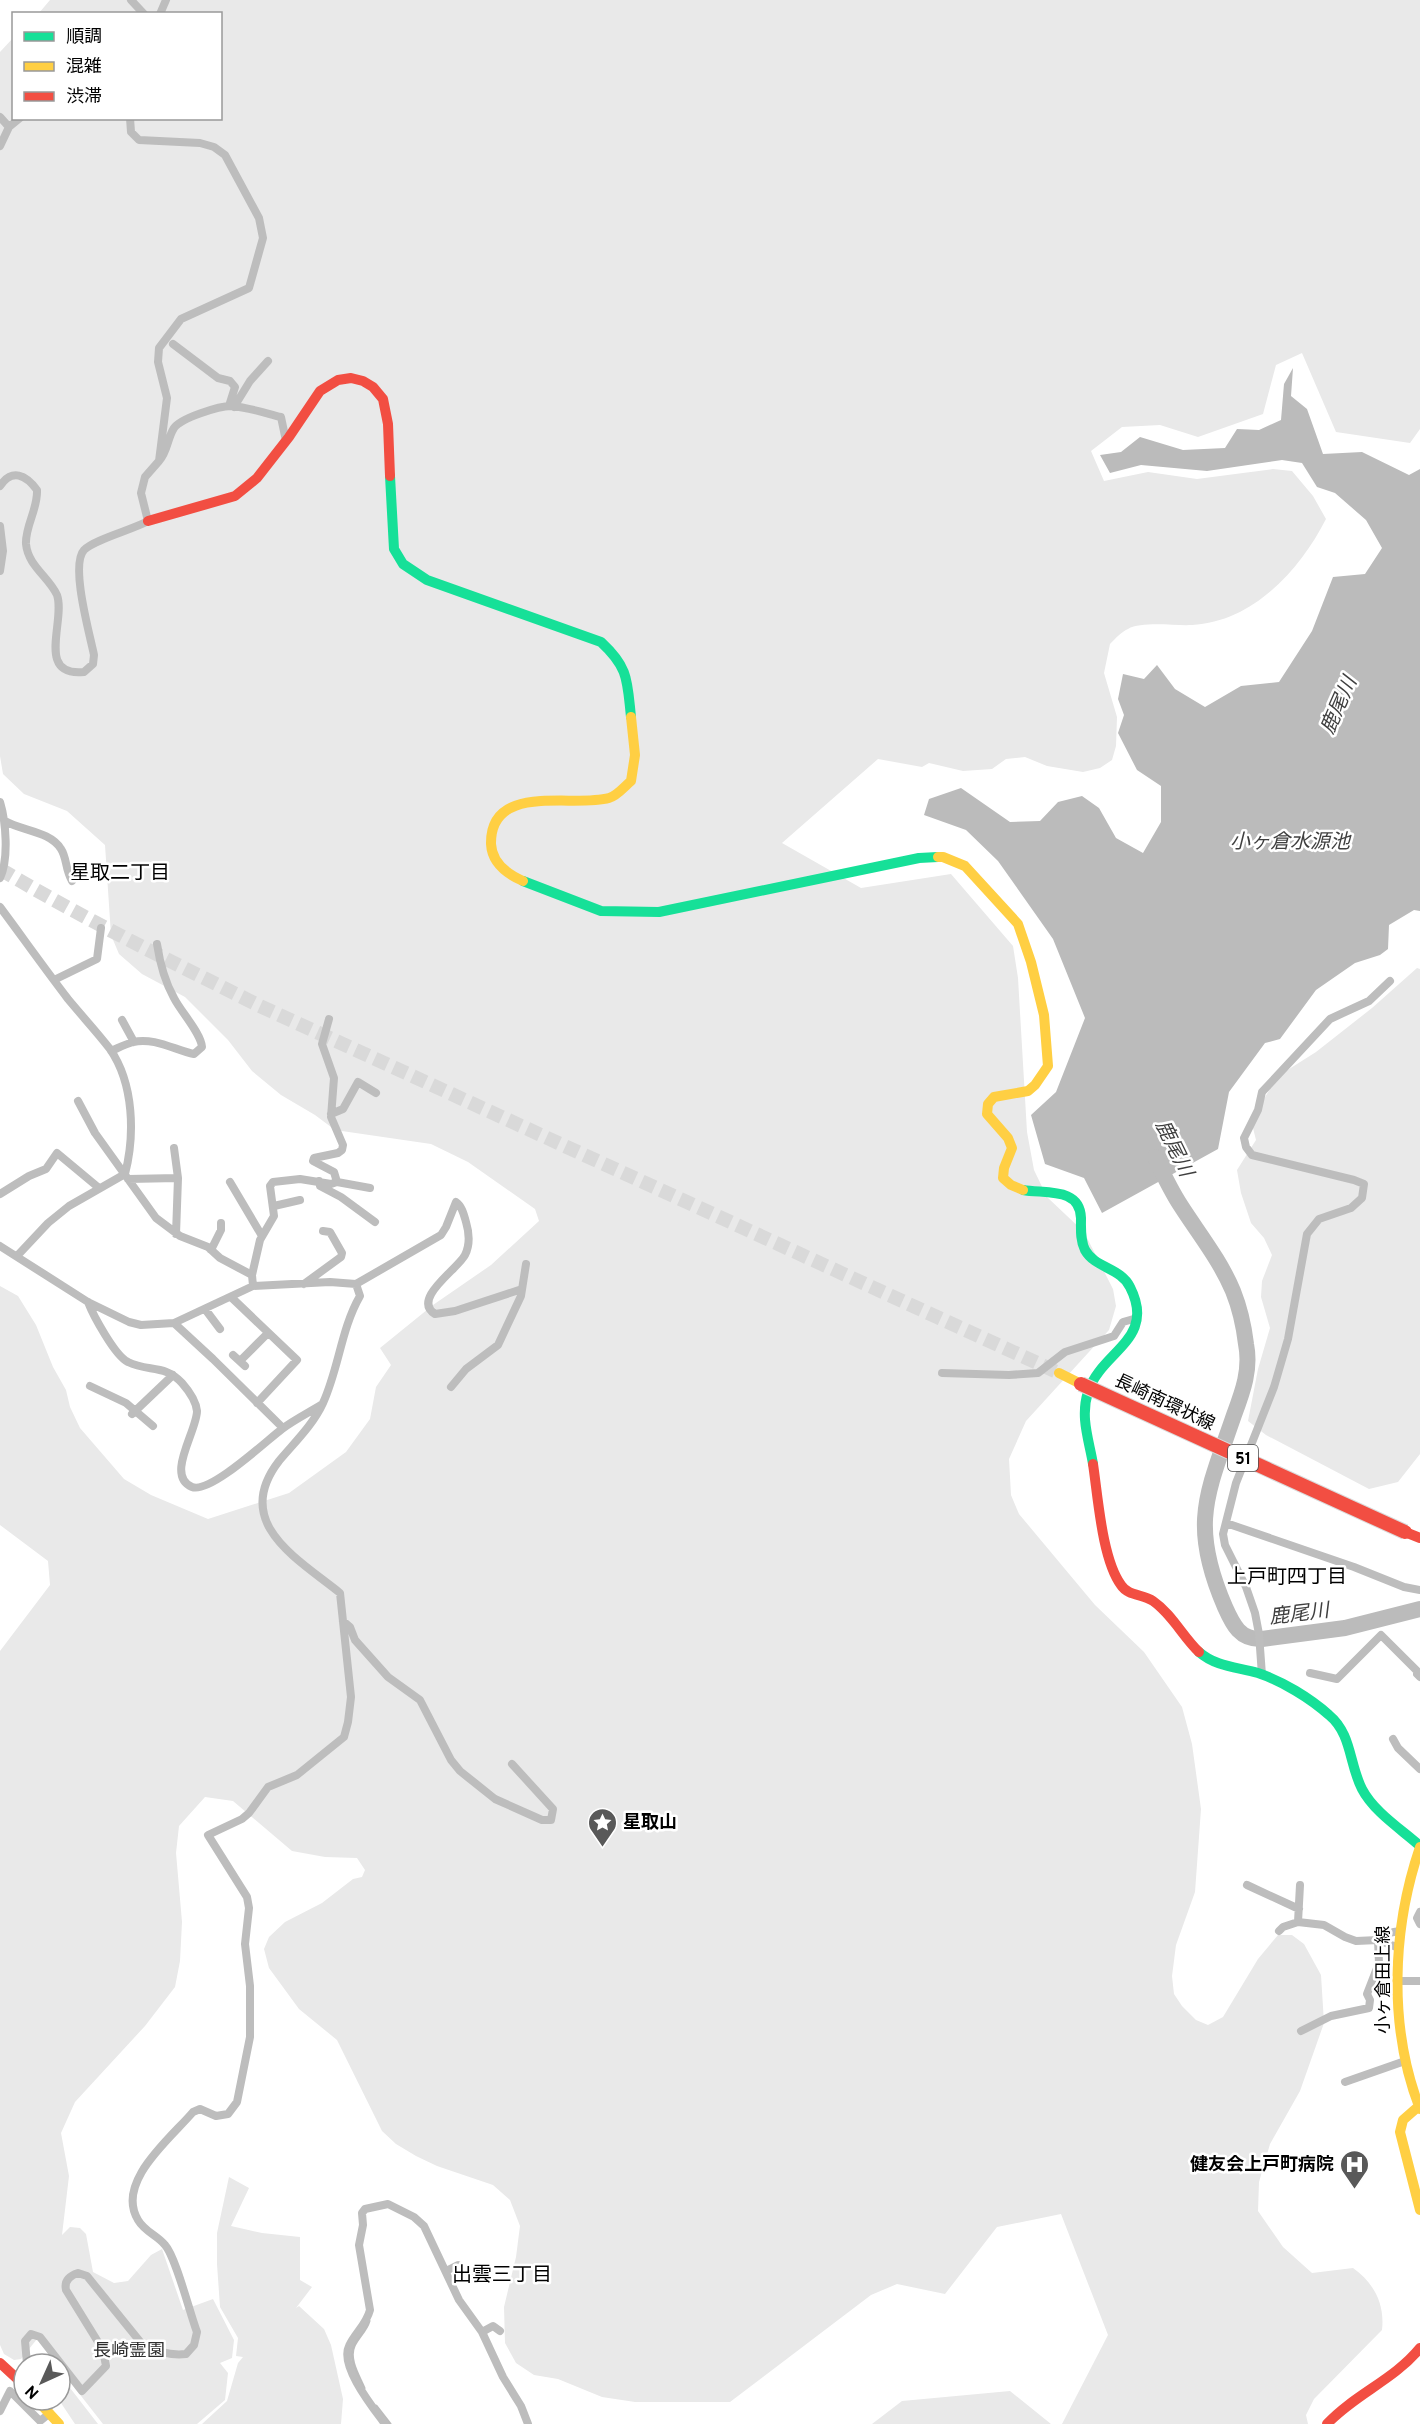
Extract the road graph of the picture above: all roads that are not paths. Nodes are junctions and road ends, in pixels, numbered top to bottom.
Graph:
1 (131, 0) edge
2 (142, 12) edge
3 (0, 117) edge
4 (17, 120) edge
5 (130, 120) edge
6 (9, 126) junction
7 (0, 146) edge
8 (173, 344) dead end
9 (268, 361) dead end
10 (232, 406) junction
11 (286, 441) junction
12 (159, 461) junction
13 (0, 486) edge
14 (148, 520) junction
15 (0, 526) edge
16 (0, 571) edge
17 (0, 802) edge
18 (5, 821) junction
19 (2, 856) edge
20 (0, 878) edge
21 (72, 880) dead end
22 (0, 907) edge
23 (102, 928) dead end
24 (157, 944) dead end
25 (54, 980) junction
26 (1390, 981) dead end
27 (122, 1020) dead end
28 (329, 1020) dead end
29 (134, 1042) junction
30 (111, 1051) junction
31 (376, 1094) dead end
32 (78, 1101) dead end
33 (331, 1114) junction
34 (174, 1148) dead end
35 (126, 1176) junction
36 (178, 1178) junction
37 (319, 1181) junction
38 (230, 1182) dead end
39 (337, 1182) junction
40 (99, 1188) junction
41 (370, 1188) dead end
42 (0, 1194) edge
43 (300, 1200) dead end
44 (274, 1206) junction
45 (221, 1222) dead end
46 (375, 1222) dead end
47 (322, 1231) dead end
48 (176, 1234) junction
49 (262, 1236) junction
50 (0, 1246) edge
51 (211, 1250) junction
52 (17, 1256) junction
53 (526, 1264) dead end
54 (252, 1275) junction
55 (304, 1284) junction
56 (356, 1284) junction
57 (254, 1286) junction
58 (522, 1289) junction
59 (231, 1297) junction
60 (88, 1302) junction
61 (205, 1309) junction
62 (1137, 1318) junction
63 (174, 1323) junction
64 (220, 1329) dead end
65 (267, 1334) junction
66 (239, 1361) dead end
67 (942, 1373) dead end
68 (1059, 1373) tunnel mouth
69 (173, 1375) junction
70 (90, 1386) dead end
71 (451, 1387) dead end
72 (258, 1403) junction
73 (322, 1405) junction
74 (134, 1412) junction
75 (153, 1426) dead end
76 (283, 1428) junction
77 (1226, 1523) junction
78 (1420, 1538) edge
79 (1420, 1590) edge
80 (343, 1621) junction
81 (1310, 1672) dead end
82 (1419, 1673) edge
83 (1262, 1675) junction
84 (1393, 1739) dead end
85 (512, 1764) dead end
86 (1420, 1769) edge
87 (1420, 1847) edge
88 (1247, 1885) dead end
89 (1300, 1885) dead end
90 (1299, 1909) junction
91 (1420, 1912) edge
92 (1298, 1922) junction
93 (1420, 1924) edge
94 (1279, 1931) dead end
95 (1400, 1931) junction
96 (1378, 1940) junction
97 (1399, 1948) junction
98 (1399, 1981) junction
99 (1420, 1981) edge
100 (1301, 2031) dead end
101 (1404, 2061) junction
102 (1345, 2082) dead end
103 (1419, 2108) edge
104 (1420, 2210) edge
105 (446, 2271) junction
106 (471, 2274) dead end
107 (500, 2331) dead end
108 (482, 2332) junction
109 (1420, 2348) edge
110 (26, 2352) edge
111 (52, 2352) edge
112 (0, 2363) edge
113 (12, 2374) edge
114 (72, 2378) edge
115 (0, 2411) edge
116 (54, 2419) edge
117 (385, 2424) edge
118 (528, 2424) edge
119 (1327, 2424) edge

1 - 2 street
3 - 6 street
4 - 6 street
5 - 12 street
6 - 7 street
8 - 10 street
9 - 10 street
10 - 11 street
10 - 12 street
11 - 14 main road
11 - 62 main road
12 - 14 street
13 - 14 street
15 - 16 street
17 - 18 street
18 - 19 street
18 - 21 street
19 - 20 street
22 - 25 street
23 - 25 street
24 - 29 street
25 - 30 street
26 - 77 street
27 - 29 street
28 - 33 street
29 - 30 street
30 - 35 street
31 - 33 street
32 - 35 street
33 - 39 street
34 - 36 street
35 - 36 street
35 - 40 street
35 - 48 street
36 - 48 street
37 - 39 street
37 - 44 street
37 - 46 street
38 - 49 street
39 - 41 street
40 - 42 street
40 - 52 street
43 - 44 street
44 - 49 street
45 - 51 street
47 - 55 street
48 - 51 street
49 - 54 street
50 - 52 street
51 - 54 street
52 - 60 street
53 - 58 street
54 - 57 street
55 - 56 street
55 - 57 street
56 - 58 street
56 - 73 street
57 - 59 street
58 - 71 street
59 - 61 street
59 - 65 street
60 - 63 street
60 - 69 street
61 - 63 street
61 - 64 street
62 - 67 street
62 - 83 main road
63 - 72 street
65 - 66 street
65 - 72 street
68 - 78 main road, 長崎南環状線 / 51, bridge
69 - 74 street
69 - 76 street
70 - 74 street
72 - 76 street
73 - 76 street
73 - 80 street
74 - 75 street
77 - 79 street
77 - 83 street
80 - 85 street
80 - 114 street
81 - 82 street
83 - 87 main road
84 - 86 street
87 - 95 main road, 小ヶ倉田上線
88 - 90 street
89 - 90 street
90 - 92 street
91 - 93 street
92 - 94 street
92 - 96 street
95 - 96 street
95 - 97 main road, 小ヶ倉田上線
96 - 97 street
96 - 100 street
97 - 98 main road, 小ヶ倉田上線
98 - 99 street
98 - 101 main road, 小ヶ倉田上線
101 - 102 street
101 - 103 main road, 小ヶ倉田上線
103 - 104 main road, 小ヶ倉田上線
105 - 106 street
105 - 108 street
105 - 117 street
107 - 108 street
108 - 118 street
109 - 119 main road
110 - 111 street
112 - 113 main road
115 - 116 street

